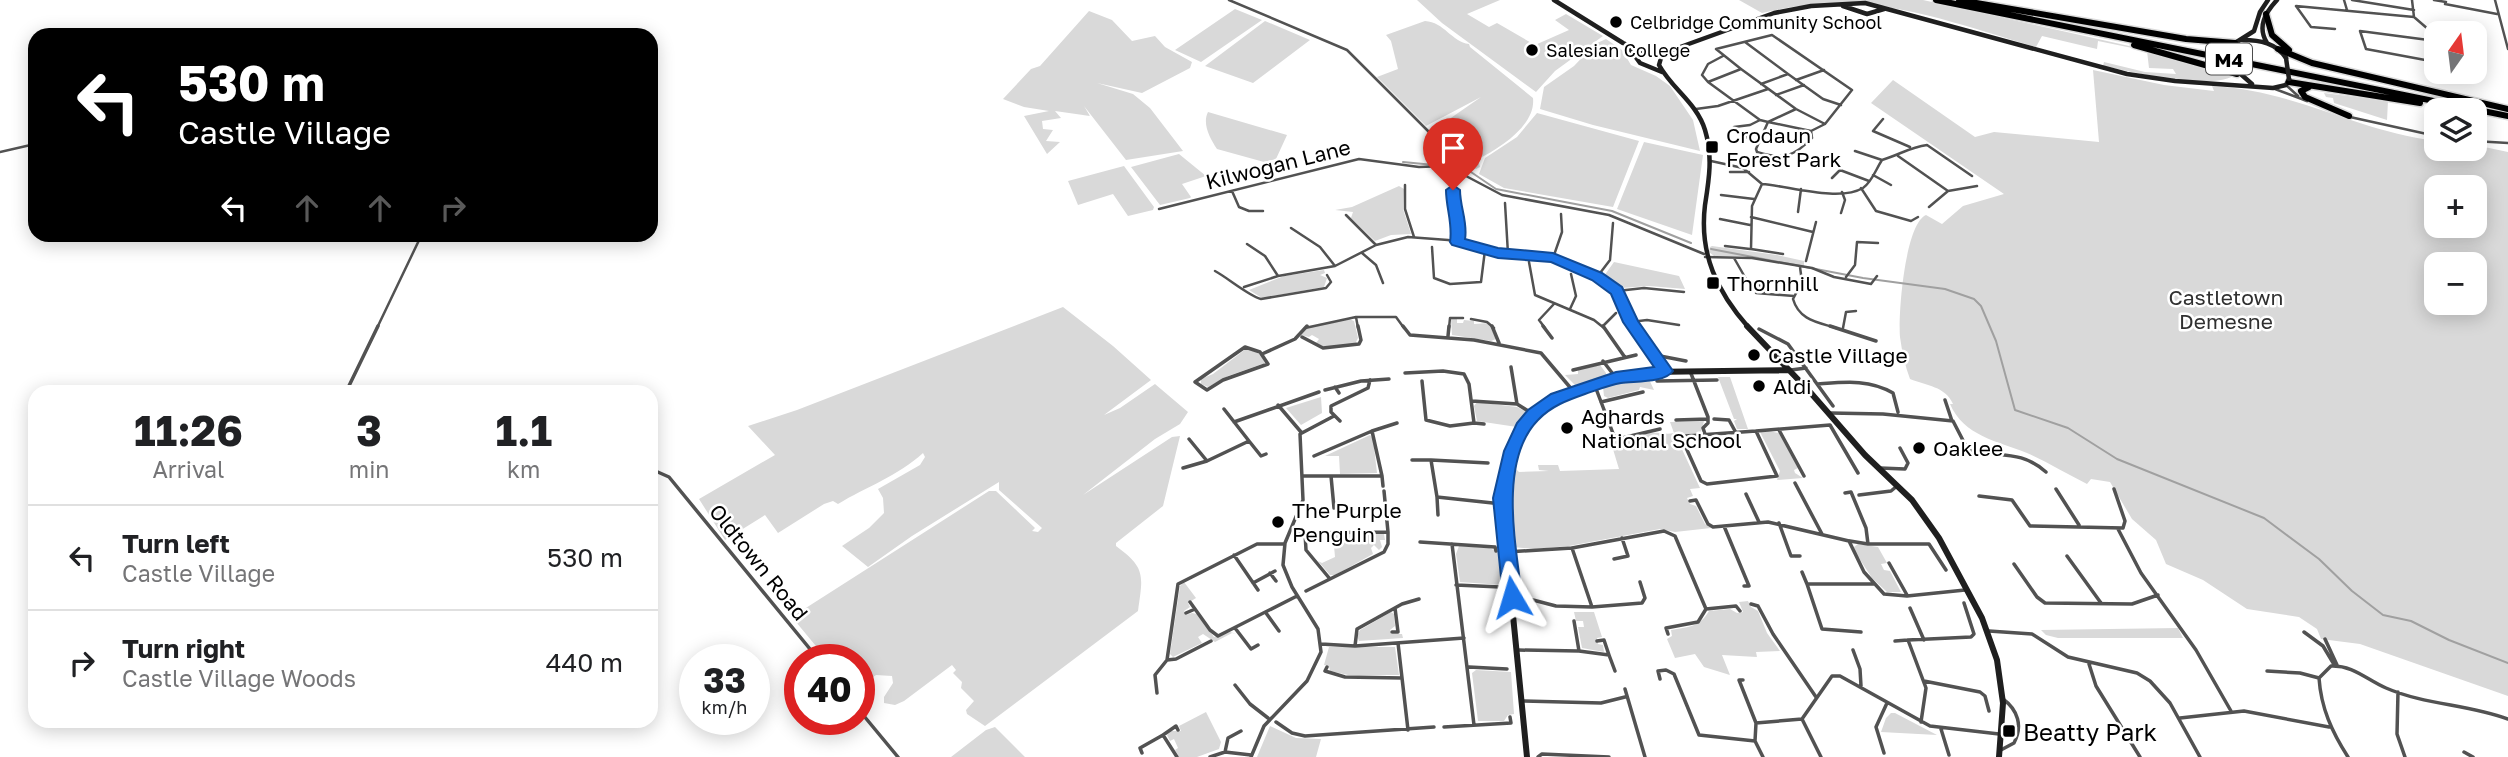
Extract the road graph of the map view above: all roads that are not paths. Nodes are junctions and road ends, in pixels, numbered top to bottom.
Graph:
1 (1229, 0) edge
2 (1554, 0) edge
3 (1936, 0) edge
4 (2268, 0) edge
5 (2277, 0) edge
6 (2344, 0) edge
7 (2352, 0) edge
8 (2412, 0) edge
9 (2434, 0) edge
10 (2495, 0) edge
11 (1955, 1) edge
12 (1857, 4) junction
13 (2445, 4) dead end
14 (1828, 5) junction
15 (1874, 6) junction
16 (2484, 9) dead end
17 (2347, 10) junction
18 (2414, 10) junction
19 (1858, 11) junction
20 (1898, 11) junction
21 (1875, 12) junction
22 (2266, 13) junction
23 (2497, 14) junction
24 (2414, 17) junction
25 (2424, 26) edge
26 (2335, 29) dead end
27 (2424, 39) edge
28 (2237, 41) junction
29 (1745, 42) junction
30 (1623, 43) junction
31 (2268, 44) junction
32 (2508, 48) edge
33 (2278, 49) junction
34 (1672, 50) junction
35 (1649, 54) junction
36 (1723, 56) junction
37 (1637, 58) junction
38 (2286, 58) joint
39 (2424, 59) edge
40 (1660, 62) junction
41 (1649, 66) junction
42 (1741, 69) junction
43 (1824, 70) junction
44 (2238, 73) junction
45 (1788, 74) junction
46 (1796, 80) junction
47 (2386, 80) junction
48 (1675, 82) junction
49 (1709, 82) junction
50 (2288, 82) junction
51 (2227, 83) junction
52 (1761, 84) junction
53 (1804, 85) junction
54 (2258, 86) junction
55 (2273, 88) junction
56 (1768, 89) junction
57 (1776, 95) junction
58 (2372, 95) junction
59 (1732, 101) junction
60 (2306, 101) junction
61 (2424, 103) edge
62 (1841, 105) junction
63 (1696, 109) junction
64 (1796, 109) junction
65 (2487, 113) edge
66 (2508, 114) edge
67 (2349, 116) junction
68 (1882, 119) dead end
69 (1760, 120) junction
70 (1768, 122) junction
71 (1825, 124) junction
72 (1811, 131) junction
73 (2424, 133) edge
74 (2487, 142) edge
75 (1759, 144) junction
76 (2508, 144) edge
77 (28, 146) edge
78 (1910, 147) junction
79 (1855, 151) dead end
80 (0, 152) edge
81 (1898, 156) junction
82 (1882, 160) junction
83 (1711, 161) junction
84 (1446, 164) junction
85 (1730, 172) dead end
86 (1749, 172) junction
87 (1873, 175) junction
88 (1972, 176) dead end
89 (1832, 178) dead end
90 (1869, 181) junction
91 (1456, 183) dead end
92 (1762, 184) junction
93 (1405, 185) dead end
94 (1891, 185) dead end
95 (1977, 186) dead end
96 (1861, 188) junction
97 (1801, 189) junction
98 (1232, 191) junction
99 (1842, 191) junction
100 (1948, 191) junction
101 (1721, 195) dead end
102 (1754, 199) junction
103 (1505, 203) dead end
104 (1929, 207) dead end
105 (1159, 209) dead end
106 (1263, 211) dead end
107 (1798, 212) dead end
108 (1841, 213) dead end
109 (1561, 214) dead end
110 (1346, 215) dead end
111 (1751, 217) junction
112 (1918, 217) dead end
113 (1720, 219) dead end
114 (1816, 222) dead end
115 (1613, 223) dead end
116 (1750, 225) junction
117 (1290, 229) dead end
118 (1813, 232) junction
119 (1414, 237) junction
120 (418, 242) edge
121 (1457, 242) junction
122 (1875, 243) dead end
123 (1247, 244) dead end
124 (1376, 245) junction
125 (1725, 246) dead end
126 (1432, 247) dead end
127 (1751, 249) junction
128 (1485, 250) junction
129 (1362, 253) junction
130 (1508, 254) junction
131 (1783, 254) dead end
132 (1705, 256) junction
133 (1553, 258) junction
134 (1734, 258) junction
135 (1806, 261) dead end
136 (1528, 262) dead end
137 (1335, 265) junction
138 (1800, 267) junction
139 (1215, 271) dead end
140 (1571, 274) dead end
141 (1849, 274) junction
142 (1326, 275) dead end
143 (1278, 276) junction
144 (1597, 277) junction
145 (1877, 278) dead end
146 (1746, 279) dead end
147 (1383, 283) dead end
148 (1760, 285) dead end
149 (1244, 287) junction
150 (1617, 291) junction
151 (1684, 292) dead end
152 (1756, 293) dead end
153 (1764, 293) junction
154 (1794, 296) junction
155 (1554, 305) junction
156 (1570, 309) junction
157 (1856, 311) dead end
158 (1616, 313) dead end
159 (1356, 317) junction
160 (1464, 318) dead end
161 (1471, 319) dead end
162 (1631, 322) junction
163 (1679, 325) dead end
164 (1603, 326) junction
165 (1843, 328) junction
166 (1759, 329) dead end
167 (1448, 336) junction
168 (1302, 337) dead end
169 (1552, 338) dead end
170 (1876, 341) dead end
171 (1499, 343) junction
172 (1262, 354) junction
173 (1636, 355) dead end
174 (1655, 355) junction
175 (1624, 356) junction
176 (1603, 361) junction
177 (1686, 361) dead end
178 (1511, 367) dead end
179 (1806, 369) junction
180 (1573, 370) dead end
181 (1790, 370) junction
182 (1665, 371) junction
183 (1690, 371) junction
184 (1405, 373) dead end
185 (1616, 378) junction
186 (1389, 379) dead end
187 (1370, 380) junction
188 (1717, 380) dead end
189 (1422, 381) dead end
190 (1657, 381) dead end
191 (1694, 381) junction
192 (1818, 384) junction
193 (349, 385) edge
194 (1595, 386) junction
195 (1335, 387) junction
196 (1325, 390) dead end
197 (1319, 391) dead end
198 (1574, 392) junction
199 (1643, 392) dead end
200 (1339, 393) dead end
201 (1945, 400) dead end
202 (1472, 401) junction
203 (1601, 402) junction
204 (1517, 404) junction
205 (1278, 405) junction
206 (1224, 409) dead end
207 (1832, 409) junction
208 (1898, 412) dead end
209 (1533, 414) junction
210 (1334, 416) junction
211 (1711, 419) junction
212 (1676, 420) dead end
213 (1340, 421) dead end
214 (1953, 421) junction
215 (1234, 422) junction
216 (1397, 423) dead end
217 (1474, 423) junction
218 (1484, 424) dead end
219 (1660, 429) dead end
220 (1756, 430) junction
221 (1779, 430) junction
222 (1372, 431) junction
223 (1735, 432) junction
224 (1301, 433) junction
225 (1706, 434) junction
226 (1189, 439) dead end
227 (1249, 441) junction
228 (1900, 448) dead end
229 (1266, 454) dead end
230 (1314, 456) dead end
231 (1412, 460) dead end
232 (1431, 460) junction
233 (1207, 461) junction
234 (1488, 463) dead end
235 (1862, 466) dead end
236 (1855, 467) junction
237 (1183, 468) dead end
238 (1878, 469) junction
239 (658, 472) edge
240 (2046, 472) dead end
241 (1858, 473) dead end
242 (1303, 476) junction
243 (1331, 476) junction
244 (1382, 476) junction
245 (1804, 476) dead end
246 (1795, 483) dead end
247 (1897, 486) junction
248 (2056, 489) dead end
249 (2114, 489) dead end
250 (1845, 493) dead end
251 (1746, 494) dead end
252 (1867, 494) junction
253 (1859, 495) dead end
254 (1979, 496) dead end
255 (1437, 498) junction
256 (1690, 501) dead end
257 (1871, 502) dead end
258 (1502, 504) junction
259 (1334, 508) dead end
260 (1438, 515) dead end
261 (1759, 522) junction
262 (1779, 523) junction
263 (1724, 526) junction
264 (2080, 527) junction
265 (1291, 529) junction
266 (2118, 529) junction
267 (1388, 531) junction
268 (1305, 533) junction
269 (1822, 534) junction
270 (1622, 538) junction
271 (1849, 541) junction
272 (1420, 542) dead end
273 (1284, 544) junction
274 (1452, 544) junction
275 (1868, 544) junction
276 (1572, 548) junction
277 (1496, 551) dead end
278 (1507, 552) junction
279 (1234, 555) junction
280 (1800, 556) dead end
281 (2067, 556) dead end
282 (1614, 559) dead end
283 (1889, 563) dead end
284 (2014, 564) dead end
285 (1946, 570) dead end
286 (1802, 572) dead end
287 (1331, 579) junction
288 (1276, 581) dead end
289 (1640, 582) dead end
290 (1253, 583) junction
291 (1807, 584) junction
292 (1874, 584) junction
293 (1456, 585) junction
294 (1744, 586) dead end
295 (1500, 587) dead end
296 (1258, 590) dead end
297 (1967, 590) junction
298 (1306, 592) dead end
299 (2158, 594) junction
300 (1297, 596) junction
301 (1907, 596) junction
302 (1419, 599) dead end
303 (1533, 600) dead end
304 (1190, 603) dead end
305 (1964, 603) dead end
306 (2101, 603) junction
307 (1751, 604) dead end
308 (1592, 607) junction
309 (1195, 608) junction
310 (1395, 608) junction
311 (1910, 608) dead end
312 (1706, 609) junction
313 (1740, 611) dead end
314 (1266, 612) junction
315 (1186, 613) dead end
316 (1574, 621) dead end
317 (1235, 628) junction
318 (1279, 631) dead end
319 (1989, 631) junction
320 (1392, 632) dead end
321 (1861, 632) dead end
322 (2304, 632) dead end
323 (1668, 634) dead end
324 (1201, 636) dead end
325 (1464, 638) junction
326 (2325, 639) dead end
327 (1909, 640) junction
328 (1924, 640) junction
329 (1597, 641) dead end
330 (1895, 641) dead end
331 (1398, 643) junction
332 (806, 644) edge
333 (1321, 644) junction
334 (1258, 645) dead end
335 (1355, 646) junction
336 (1518, 650) junction
337 (1853, 650) dead end
338 (1579, 651) junction
339 (1609, 655) junction
340 (1167, 660) junction
341 (2089, 664) junction
342 (2336, 665) junction
343 (1326, 667) dead end
344 (1469, 667) junction
345 (1507, 669) dead end
346 (1615, 671) dead end
347 (2267, 671) dead end
348 (1402, 678) junction
349 (1660, 678) dead end
350 (2319, 678) junction
351 (1743, 680) dead end
352 (1924, 681) junction
353 (1235, 685) dead end
354 (1861, 686) junction
355 (1625, 689) dead end
356 (2398, 692) junction
357 (1157, 693) dead end
358 (1625, 697) junction
359 (1816, 697) junction
360 (2003, 699) junction
361 (1522, 701) junction
362 (1887, 703) junction
363 (1989, 711) dead end
364 (2231, 711) junction
365 (1510, 717) dead end
366 (1268, 718) junction
367 (2180, 718) junction
368 (1802, 719) junction
369 (2508, 719) edge
370 (1276, 722) dead end
371 (1921, 722) junction
372 (1756, 723) junction
373 (1474, 725) junction
374 (1434, 727) dead end
375 (1444, 727) dead end
376 (2329, 727) junction
377 (875, 729) edge
378 (1941, 729) junction
379 (1178, 730) dead end
380 (1408, 730) junction
381 (1241, 731) dead end
382 (2001, 734) junction
383 (1163, 735) junction
384 (1755, 741) junction
385 (1225, 752) junction
386 (2464, 752) dead end
387 (1142, 753) dead end
388 (1884, 753) dead end
389 (1999, 754) edge
390 (1950, 755) edge
391 (1251, 756) edge
392 (898, 757) edge
393 (1177, 757) edge
394 (1210, 757) edge
395 (1527, 757) edge
396 (1538, 757) edge
397 (1600, 757) edge
398 (1609, 757) edge
399 (1645, 757) edge
400 (1763, 757) edge
401 (1821, 757) edge
402 (2140, 757) edge
403 (2200, 757) edge
404 (2348, 757) edge
405 (2405, 757) edge
406 (2473, 757) edge

1 - 84 street
2 - 30 main road
3 - 11 highway, M4
4 - 28 main road
5 - 22 main road
6 - 17 street
7 - 18 street
8 - 18 street
9 - 16 street
10 - 23 street
11 - 28 highway
11 - 44 highway
11 - 66 highway, M4
12 - 14 main road
12 - 15 main road
12 - 19 main road
13 - 23 street
14 - 19 main road
14 - 34 main road
15 - 20 main road
15 - 21 main road
17 - 24 street
17 - 26 street
18 - 24 street
19 - 21 main road
20 - 21 main road
20 - 51 main road
22 - 31 main road
22 - 47 highway
23 - 32 street
24 - 25 street
27 - 39 street
28 - 31 main road
28 - 44 main road, bridge
29 - 36 street
29 - 43 street
29 - 45 street
30 - 35 main road
30 - 37 main road
31 - 33 main road
33 - 38 main road
33 - 47 highway
34 - 35 main road
34 - 40 main road
35 - 37 main road
35 - 40 main road
36 - 42 street
36 - 49 street
37 - 41 main road
38 - 50 main road, bridge
40 - 41 main road
40 - 48 main road
41 - 48 main road
42 - 49 street
42 - 52 street
43 - 46 street
43 - 62 street
44 - 51 main road
44 - 54 main road
45 - 46 street
45 - 52 street
46 - 53 street
47 - 66 highway
48 - 63 main road
49 - 59 street
50 - 55 main road
50 - 58 highway
50 - 60 street
51 - 54 main road
52 - 56 street
53 - 57 street
53 - 62 street
54 - 55 main road
55 - 60 street
56 - 57 street
56 - 59 street
57 - 64 street
58 - 61 highway
58 - 67 highway
59 - 63 street
59 - 69 street
60 - 67 street
62 - 71 street
63 - 83 main road
64 - 70 street
64 - 71 street
65 - 66 highway
67 - 73 street
68 - 78 street
69 - 70 street
69 - 75 street
70 - 72 street
70 - 75 street
71 - 72 street
72 - 75 street
74 - 76 street
77 - 80 street
78 - 81 street
78 - 88 street
79 - 82 street
81 - 82 street
81 - 100 street
82 - 87 street
83 - 86 street
83 - 132 main road
84 - 98 street, Kilwogan Lane
84 - 132 street, Kilwogan Lane
85 - 86 street
86 - 92 street
87 - 90 street
87 - 94 street
89 - 90 street
90 - 96 street
91 - 121 street
92 - 97 street
92 - 102 street
93 - 119 street
95 - 100 street
96 - 99 street
96 - 112 street
97 - 99 street
97 - 107 street
98 - 105 street, Kilwogan Lane
98 - 106 street
99 - 108 street
100 - 104 street
101 - 102 street
102 - 111 street
103 - 130 street
109 - 133 street
110 - 124 street
111 - 116 street
111 - 118 street
113 - 116 street
114 - 118 street
115 - 144 street
116 - 127 street
117 - 137 street
118 - 135 street
119 - 121 street
119 - 124 street
120 - 193 street
121 - 128 street
122 - 141 street
123 - 143 street
124 - 129 street
125 - 127 street
126 - 128 street
127 - 131 street
128 - 130 street
129 - 137 street
129 - 147 street
130 - 133 street
132 - 134 street
132 - 181 main road
133 - 144 street
134 - 138 street
134 - 146 street
136 - 155 street
137 - 143 street
138 - 141 street
138 - 154 street
139 - 149 street
140 - 156 street
141 - 145 street
142 - 149 street
143 - 149 street
144 - 150 street
148 - 153 street
150 - 151 street
150 - 162 street
152 - 153 street
153 - 154 street
154 - 165 street
155 - 156 street
155 - 169 street
156 - 164 street
157 - 165 street
158 - 164 street
159 - 167 street
159 - 168 street
159 - 172 street
160 - 167 street
161 - 171 street
162 - 163 street
162 - 174 street
164 - 175 street
165 - 170 street
166 - 179 street
167 - 171 street
171 - 198 street
172 - 172 street
173 - 175 street
174 - 177 street
174 - 182 street
175 - 176 street
176 - 180 street
176 - 185 street
178 - 204 street
179 - 181 street
179 - 192 street
181 - 183 main road
181 - 207 main road
182 - 183 main road
182 - 185 main road
183 - 191 street
184 - 202 street
185 - 194 main road
186 - 187 street
187 - 195 street
187 - 210 street
188 - 191 street
189 - 217 street
190 - 191 street
191 - 211 street
192 - 207 street
192 - 208 street
194 - 198 main road
194 - 203 street
195 - 196 street
195 - 200 street
197 - 205 street
198 - 209 main road
199 - 203 street
201 - 214 street
202 - 204 street
202 - 217 street
203 - 219 street
204 - 209 street
205 - 215 street
205 - 224 street
206 - 215 street
207 - 214 street
207 - 238 main road
209 - 258 main road
210 - 213 street
210 - 224 street
211 - 212 street
211 - 223 street
211 - 225 street
214 - 240 street
215 - 227 street
216 - 222 street
217 - 218 street
220 - 221 street
220 - 223 street
220 - 225 street
221 - 236 street
221 - 245 street
222 - 230 street
222 - 244 street
223 - 225 street
224 - 242 street
226 - 233 street
227 - 229 street
227 - 233 street
228 - 238 street
231 - 232 street
232 - 234 street
232 - 255 street
233 - 237 street
235 - 236 street
236 - 241 street
238 - 247 main road
239 - 332 street, Oldtown Road
242 - 243 street
242 - 265 street
243 - 244 street
243 - 259 street
244 - 267 street
246 - 269 street
247 - 252 street
247 - 297 main road
248 - 264 street
249 - 266 street
250 - 275 street
251 - 261 street
252 - 253 street
252 - 257 street
254 - 264 street
255 - 258 street
255 - 260 street
256 - 263 street
258 - 278 main road
261 - 262 street
261 - 263 street
262 - 269 street
262 - 280 street
263 - 294 street
264 - 266 street
265 - 268 street
265 - 273 street
266 - 299 street
267 - 268 street
267 - 287 street
268 - 287 street
269 - 271 street
270 - 276 street
270 - 282 street
270 - 312 street
271 - 275 street
271 - 292 street
272 - 274 street
273 - 279 street
273 - 300 street
274 - 277 street
274 - 293 street
275 - 285 street
276 - 278 street
276 - 308 street
278 - 336 main road
279 - 290 street
279 - 340 street
281 - 306 street
283 - 301 street
284 - 306 street
286 - 291 street
287 - 298 street
288 - 290 street
289 - 308 street
290 - 296 street
291 - 292 street
291 - 321 street
292 - 301 street
293 - 295 street
293 - 325 street
297 - 301 street
297 - 319 main road
299 - 306 street
299 - 364 street
300 - 314 street
300 - 333 street
302 - 310 street
303 - 308 street
304 - 309 street
305 - 328 street
307 - 359 street
309 - 315 street
309 - 317 street
310 - 320 street
310 - 335 street
311 - 328 street
312 - 313 street
312 - 323 street
314 - 317 street
314 - 318 street
316 - 338 street
317 - 334 street
319 - 341 street
319 - 360 main road
322 - 342 street
324 - 340 street
325 - 331 street
325 - 344 street
326 - 342 street
327 - 328 street
327 - 330 street
327 - 352 street
329 - 339 street
331 - 335 street
331 - 348 street
333 - 335 street
333 - 366 street
336 - 338 street
336 - 361 main road
337 - 354 street
338 - 339 street
339 - 346 street
340 - 357 street
341 - 367 street
341 - 402 street
342 - 350 street
342 - 356 street
343 - 348 street
344 - 345 street
344 - 373 street
347 - 350 street
348 - 380 street
349 - 384 street
350 - 376 street
351 - 372 street
352 - 363 street
352 - 371 street
353 - 366 street
354 - 359 street
354 - 362 street
355 - 358 street
356 - 369 street
356 - 405 street
358 - 361 street
358 - 399 street
359 - 368 street
360 - 382 main road
360 - 389 street
361 - 395 main road
362 - 371 street
362 - 388 street
364 - 367 street
364 - 376 street
365 - 373 street
366 - 391 street
367 - 403 street
368 - 372 street
368 - 401 street
370 - 380 street
371 - 378 street
372 - 384 street
373 - 375 street
374 - 380 street
376 - 404 street
377 - 392 street
378 - 382 street
378 - 390 street
379 - 383 street
381 - 385 street
382 - 389 main road
383 - 387 street
383 - 393 street
384 - 400 street
385 - 391 street
385 - 394 street
386 - 406 street
396 - 397 street
397 - 398 street

